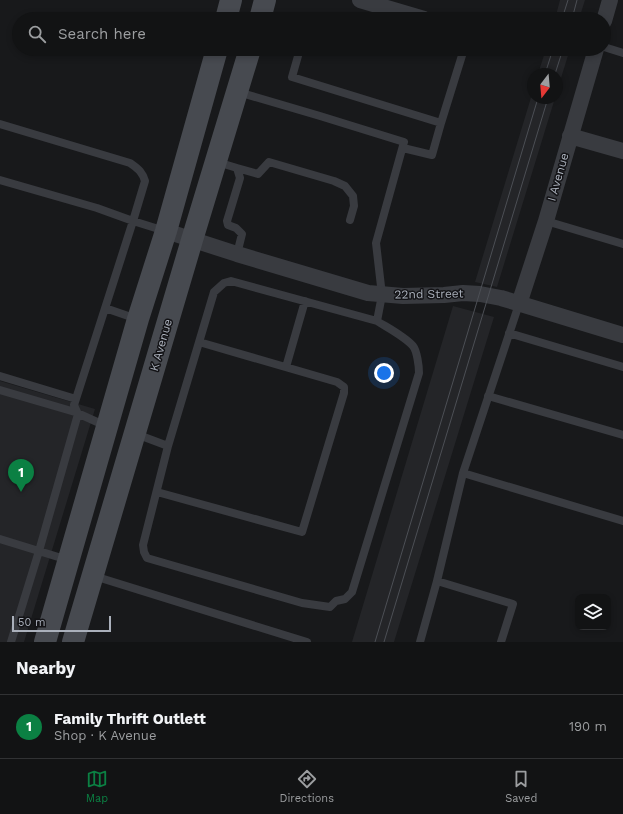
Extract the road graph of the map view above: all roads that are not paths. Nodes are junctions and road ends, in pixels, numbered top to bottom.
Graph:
1 (231, 0) edge
2 (265, 0) edge
3 (360, 0) edge
4 (610, 0) edge
5 (228, 12) edge
6 (262, 12) edge
7 (400, 12) edge
8 (607, 12) edge
9 (611, 49) edge
10 (623, 53) edge
11 (215, 56) edge
12 (248, 56) edge
13 (298, 56) edge
14 (462, 56) edge
15 (594, 56) edge
16 (237, 92) junction
17 (441, 123) junction
18 (0, 124) edge
19 (570, 136) junction
20 (403, 148) junction
21 (623, 151) edge
22 (216, 162) junction
23 (237, 168) junction
24 (0, 180) edge
25 (350, 220) dead end
26 (133, 221) junction
27 (546, 221) junction
28 (166, 231) junction
29 (192, 240) junction
30 (623, 244) edge
31 (237, 254) junction
32 (382, 295) junction
33 (305, 301) junction
34 (519, 304) junction
35 (105, 308) junction
36 (138, 320) junction
37 (377, 321) junction
38 (509, 333) junction
39 (623, 335) edge
40 (199, 342) junction
41 (286, 367) junction
42 (623, 367) edge
43 (0, 376) edge
44 (0, 390) edge
45 (488, 396) junction
46 (76, 399) junction
47 (78, 414) junction
48 (107, 427) junction
49 (135, 434) junction
50 (623, 435) edge
51 (168, 446) junction
52 (463, 473) junction
53 (157, 492) junction
54 (623, 521) edge
55 (0, 539) edge
56 (39, 551) junction
57 (68, 560) junction
58 (94, 571) junction
59 (437, 581) junction
60 (11, 642) edge
61 (45, 642) edge
62 (73, 642) edge
63 (307, 642) edge
64 (420, 642) edge
65 (501, 642) edge

1 - 5 main road
2 - 6 main road
3 - 7 street
4 - 8 street
9 - 10 lane
11 - 28 main road
12 - 16 main road, K Avenue
13 - 17 lane
14 - 17 lane
15 - 19 street, I Avenue
16 - 20 lane
16 - 22 main road, K Avenue
17 - 20 lane
18 - 26 lane
19 - 21 street
19 - 27 street, I Avenue
20 - 32 lane
22 - 23 lane
22 - 29 main road, K Avenue
23 - 25 lane
23 - 31 lane
24 - 26 lane
26 - 28 lane
26 - 35 lane
27 - 30 lane
27 - 34 street, I Avenue
28 - 29 street, 22nd Street
28 - 36 main road
29 - 31 street, 22nd Street
29 - 49 main road, K Avenue
31 - 32 street, 22nd Street
32 - 34 street, 22nd Street
32 - 37 lane
33 - 37 lane
33 - 40 lane
33 - 41 lane
34 - 38 lane
34 - 39 street, 22nd Street
35 - 36 lane
35 - 46 lane
36 - 48 main road
37 - 53 lane
38 - 42 lane
38 - 45 lane
40 - 41 lane
40 - 51 lane
41 - 53 lane
43 - 46 lane
44 - 47 lane
45 - 50 lane
45 - 52 lane
46 - 47 lane
47 - 48 lane
47 - 56 lane
48 - 49 main road
48 - 57 main road
49 - 51 lane
49 - 58 main road, K Avenue
51 - 53 lane
52 - 54 lane
52 - 59 lane
55 - 56 lane
56 - 57 lane
56 - 60 lane
57 - 58 main road
57 - 61 main road
58 - 62 main road, K Avenue
58 - 63 lane
59 - 64 lane
59 - 65 lane

